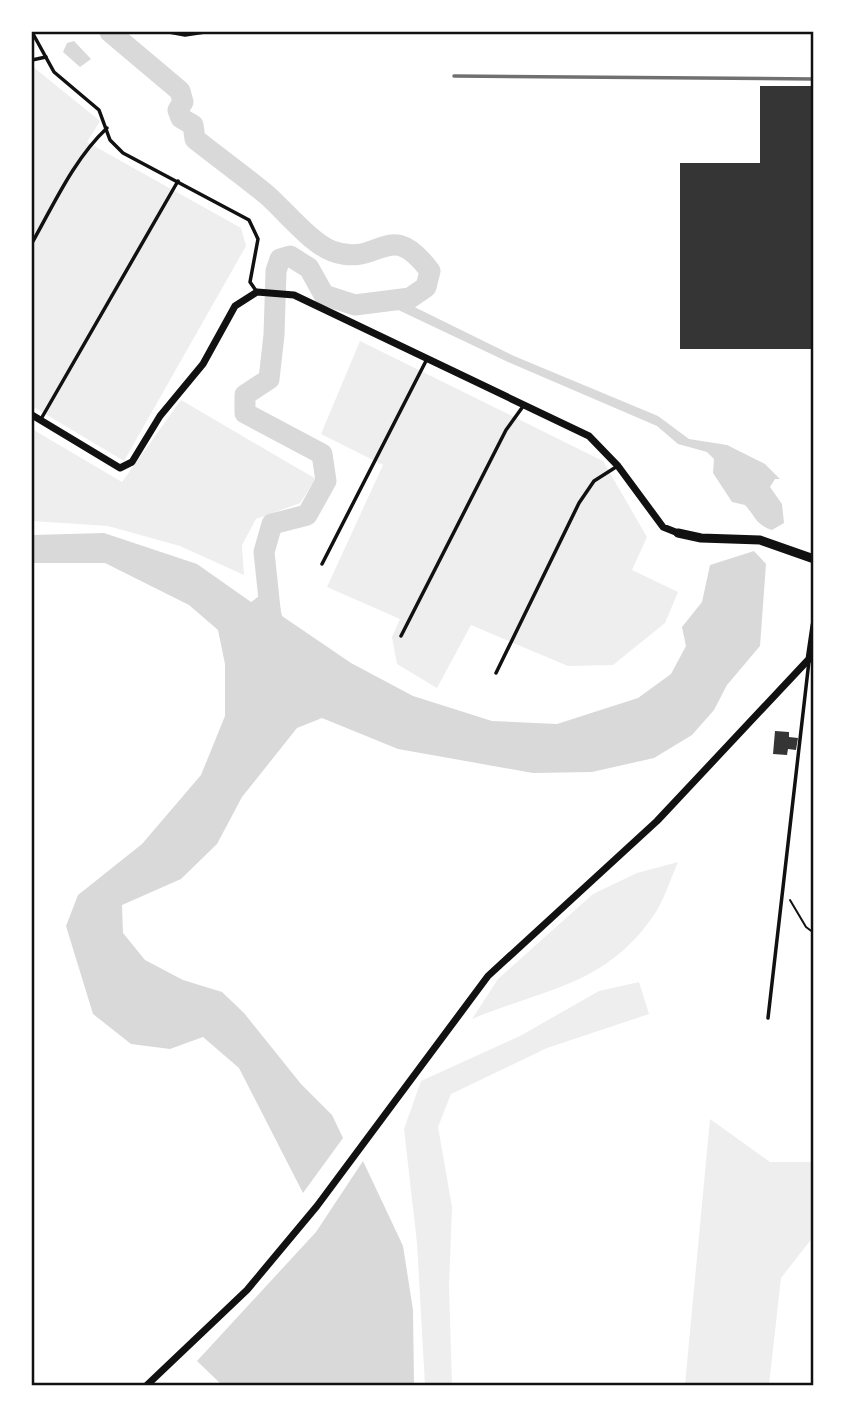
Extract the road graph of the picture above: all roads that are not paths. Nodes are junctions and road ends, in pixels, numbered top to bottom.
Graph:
1 (32, 32) edge
2 (169, 32) edge
3 (205, 32) edge
4 (46, 57) junction
5 (32, 61) edge
6 (107, 128) junction
7 (178, 181) junction
8 (32, 243) edge
9 (257, 292) junction
10 (427, 359) junction
11 (524, 405) junction
12 (32, 415) edge
13 (41, 420) junction
14 (618, 466) junction
15 (678, 533) joint
16 (814, 559) edge
17 (322, 564) dead end
18 (814, 625) edge
19 (401, 636) dead end
20 (809, 659) junction
21 (496, 673) dead end
22 (768, 1018) dead end
23 (146, 1385) edge

1 - 4 lane
2 - 3 lane
4 - 5 lane
4 - 6 lane
6 - 7 lane
6 - 8 lane
7 - 9 lane
7 - 13 lane
9 - 10 street
9 - 13 street
10 - 11 street
10 - 17 lane
11 - 14 street
11 - 19 lane
12 - 13 street
14 - 15 street
14 - 21 lane
15 - 16 street
18 - 20 street
20 - 22 lane
20 - 23 street

